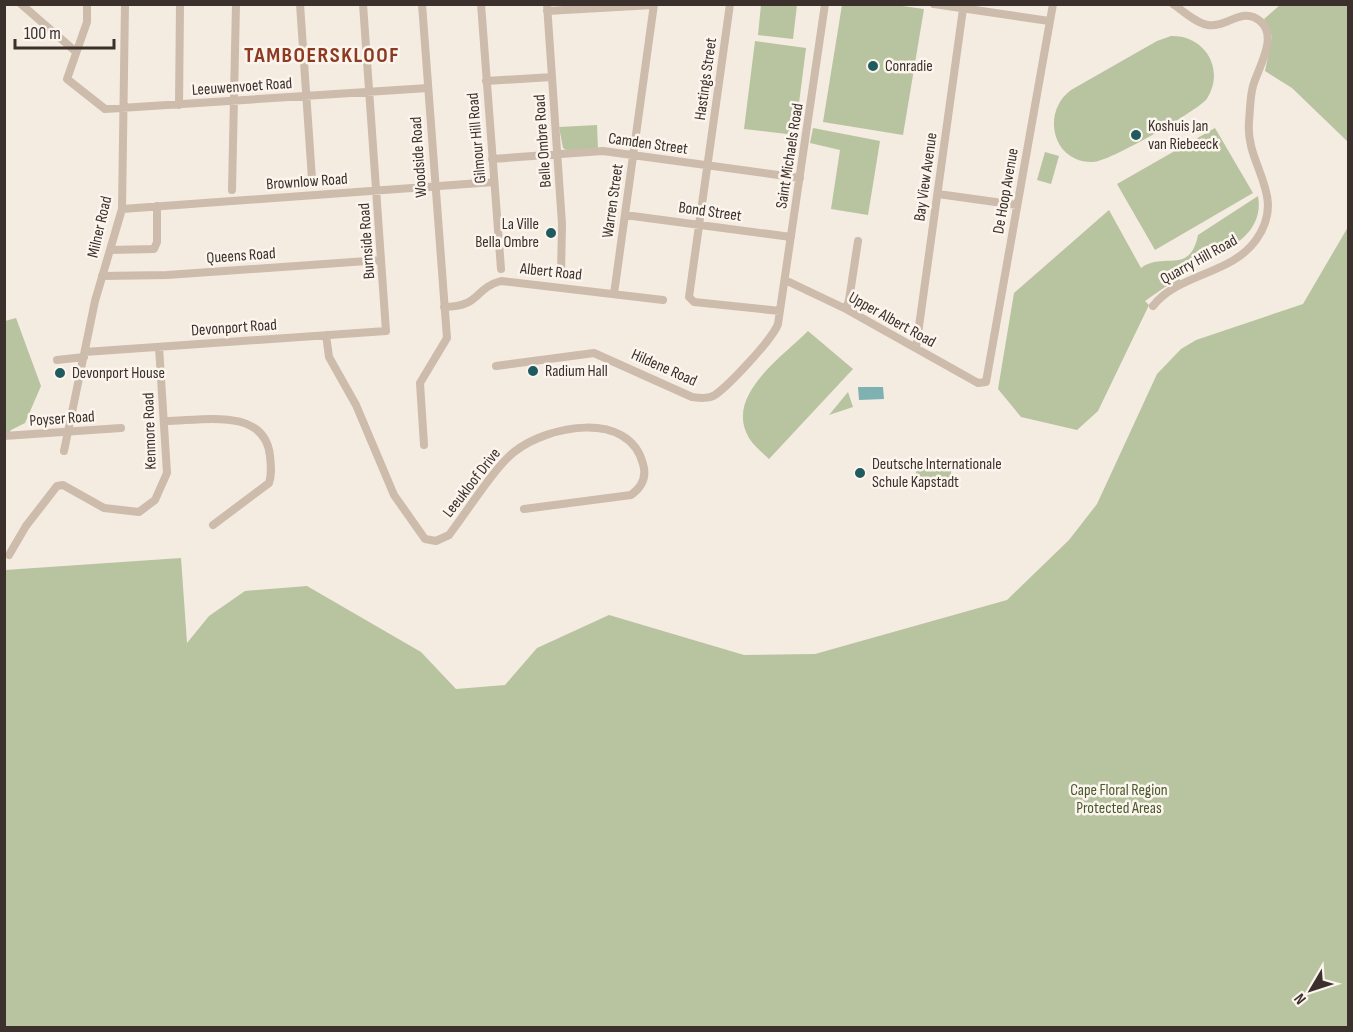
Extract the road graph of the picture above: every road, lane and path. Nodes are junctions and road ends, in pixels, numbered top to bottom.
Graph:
1 (21, 4) edge
2 (87, 4) edge
3 (125, 4) edge
4 (180, 4) edge
5 (236, 4) edge
6 (300, 4) edge
7 (363, 4) edge
8 (422, 4) edge
9 (481, 4) edge
10 (730, 4) edge
11 (825, 4) edge
12 (934, 4) edge
13 (1053, 4) edge
14 (1173, 4) edge
15 (654, 5) edge
16 (547, 8) edge
17 (963, 9) junction
18 (1049, 21) junction
19 (75, 51) junction
20 (552, 77) junction
21 (486, 81) junction
22 (428, 88) junction
23 (369, 92) junction
24 (306, 96) junction
25 (234, 100) junction
26 (179, 105) junction
27 (124, 108) junction
28 (559, 154) junction
29 (633, 155) junction
30 (492, 159) junction
31 (707, 166) junction
32 (800, 178) junction
33 (312, 179) dead end
34 (494, 182) junction
35 (435, 187) junction
36 (232, 190) dead end
37 (377, 191) junction
38 (938, 194) junction
39 (1017, 205) junction
40 (157, 206) junction
41 (122, 209) junction
42 (625, 215) junction
43 (699, 224) junction
44 (791, 237) junction
45 (858, 241) dead end
46 (110, 250) junction
47 (381, 260) junction
48 (501, 269) dead end
49 (561, 275) dead end
50 (102, 276) junction
51 (784, 280) junction
52 (614, 294) junction
53 (663, 300) dead end
54 (1153, 306) dead end
55 (444, 307) junction
56 (846, 309) junction
57 (780, 311) junction
58 (386, 331) joint
59 (326, 335) junction
60 (159, 347) junction
61 (916, 348) junction
62 (85, 355) junction
63 (57, 360) dead end
64 (496, 366) dead end
65 (986, 382) joint
66 (165, 421) junction
67 (121, 428) dead end
68 (69, 431) junction
69 (4, 436) edge
70 (424, 445) dead end
71 (64, 451) dead end
72 (524, 509) dead end
73 (213, 525) dead end
74 (9, 555) dead end

1 - 19 street
2 - 19 street
3 - 27 street, Milner Road
4 - 26 street
5 - 25 street
6 - 24 street
7 - 23 street, Burnside Road
8 - 22 street, Woodside Road
9 - 21 street, Gilmour Hill Road
10 - 31 street, Hastings Street
11 - 32 street, Saint Michaels Road
12 - 17 street
13 - 18 street, De Hoop Avenue
14 - 54 street, Quarry Hill Road
15 - 16 street
15 - 29 street, Warren Street
16 - 20 street, Belle Ombre Road
17 - 18 street
17 - 38 street, Bay View Avenue
18 - 39 street, De Hoop Avenue
19 - 27 street, Leeuwenvoet Road
20 - 21 street
20 - 28 street, Belle Ombre Road
21 - 30 street, Gilmour Hill Road
22 - 23 street, Leeuwenvoet Road
22 - 35 street, Woodside Road
23 - 24 street, Leeuwenvoet Road
23 - 37 street, Burnside Road
24 - 25 street, Leeuwenvoet Road
24 - 33 street
25 - 26 street, Leeuwenvoet Road
25 - 36 street
26 - 27 street, Leeuwenvoet Road
27 - 41 street, Milner Road
28 - 29 street, Camden Street
28 - 30 street, Camden Street
28 - 49 street, Belle Ombre Road
29 - 31 street, Camden Street
29 - 42 street, Warren Street
30 - 34 street, Gilmour Hill Road
31 - 32 street, Camden Street
31 - 43 street, Hastings Street
32 - 44 street, Saint Michaels Road
34 - 35 street, Brownlow Road
34 - 48 street, Gilmour Hill Road
35 - 37 street, Brownlow Road
35 - 55 street, Woodside Road
37 - 40 street, Brownlow Road
37 - 47 street, Burnside Road
38 - 39 street
38 - 61 street, Bay View Avenue
39 - 65 street, De Hoop Avenue
40 - 41 street, Brownlow Road
40 - 46 street
41 - 46 street, Milner Road
42 - 43 street, Bond Street
42 - 52 street, Warren Street
43 - 44 street, Bond Street
43 - 57 street, Hastings Street
44 - 51 street, Saint Michaels Road
45 - 56 street
46 - 50 street, Milner Road
47 - 50 street, Queens Road
47 - 58 street, Burnside Road
50 - 62 street, Milner Road
51 - 56 street, Upper Albert Road
51 - 57 street, Saint Michaels Road
52 - 53 street, Albert Road
52 - 55 street, Albert Road
55 - 70 street, Woodside Road
56 - 61 street, Upper Albert Road
57 - 64 street, Hildene Road
58 - 59 street, Devonport Road
59 - 60 street, Devonport Road
59 - 72 street, Leeukloof Drive
60 - 62 street, Devonport Road
60 - 66 street, Kenmore Road
61 - 65 street, Upper Albert Road
62 - 63 street, Devonport Road
62 - 68 street, Milner Road
66 - 73 street
66 - 74 street, Kenmore Road
67 - 68 street, Poyser Road
68 - 69 street, Poyser Road
68 - 71 street, Milner Road

